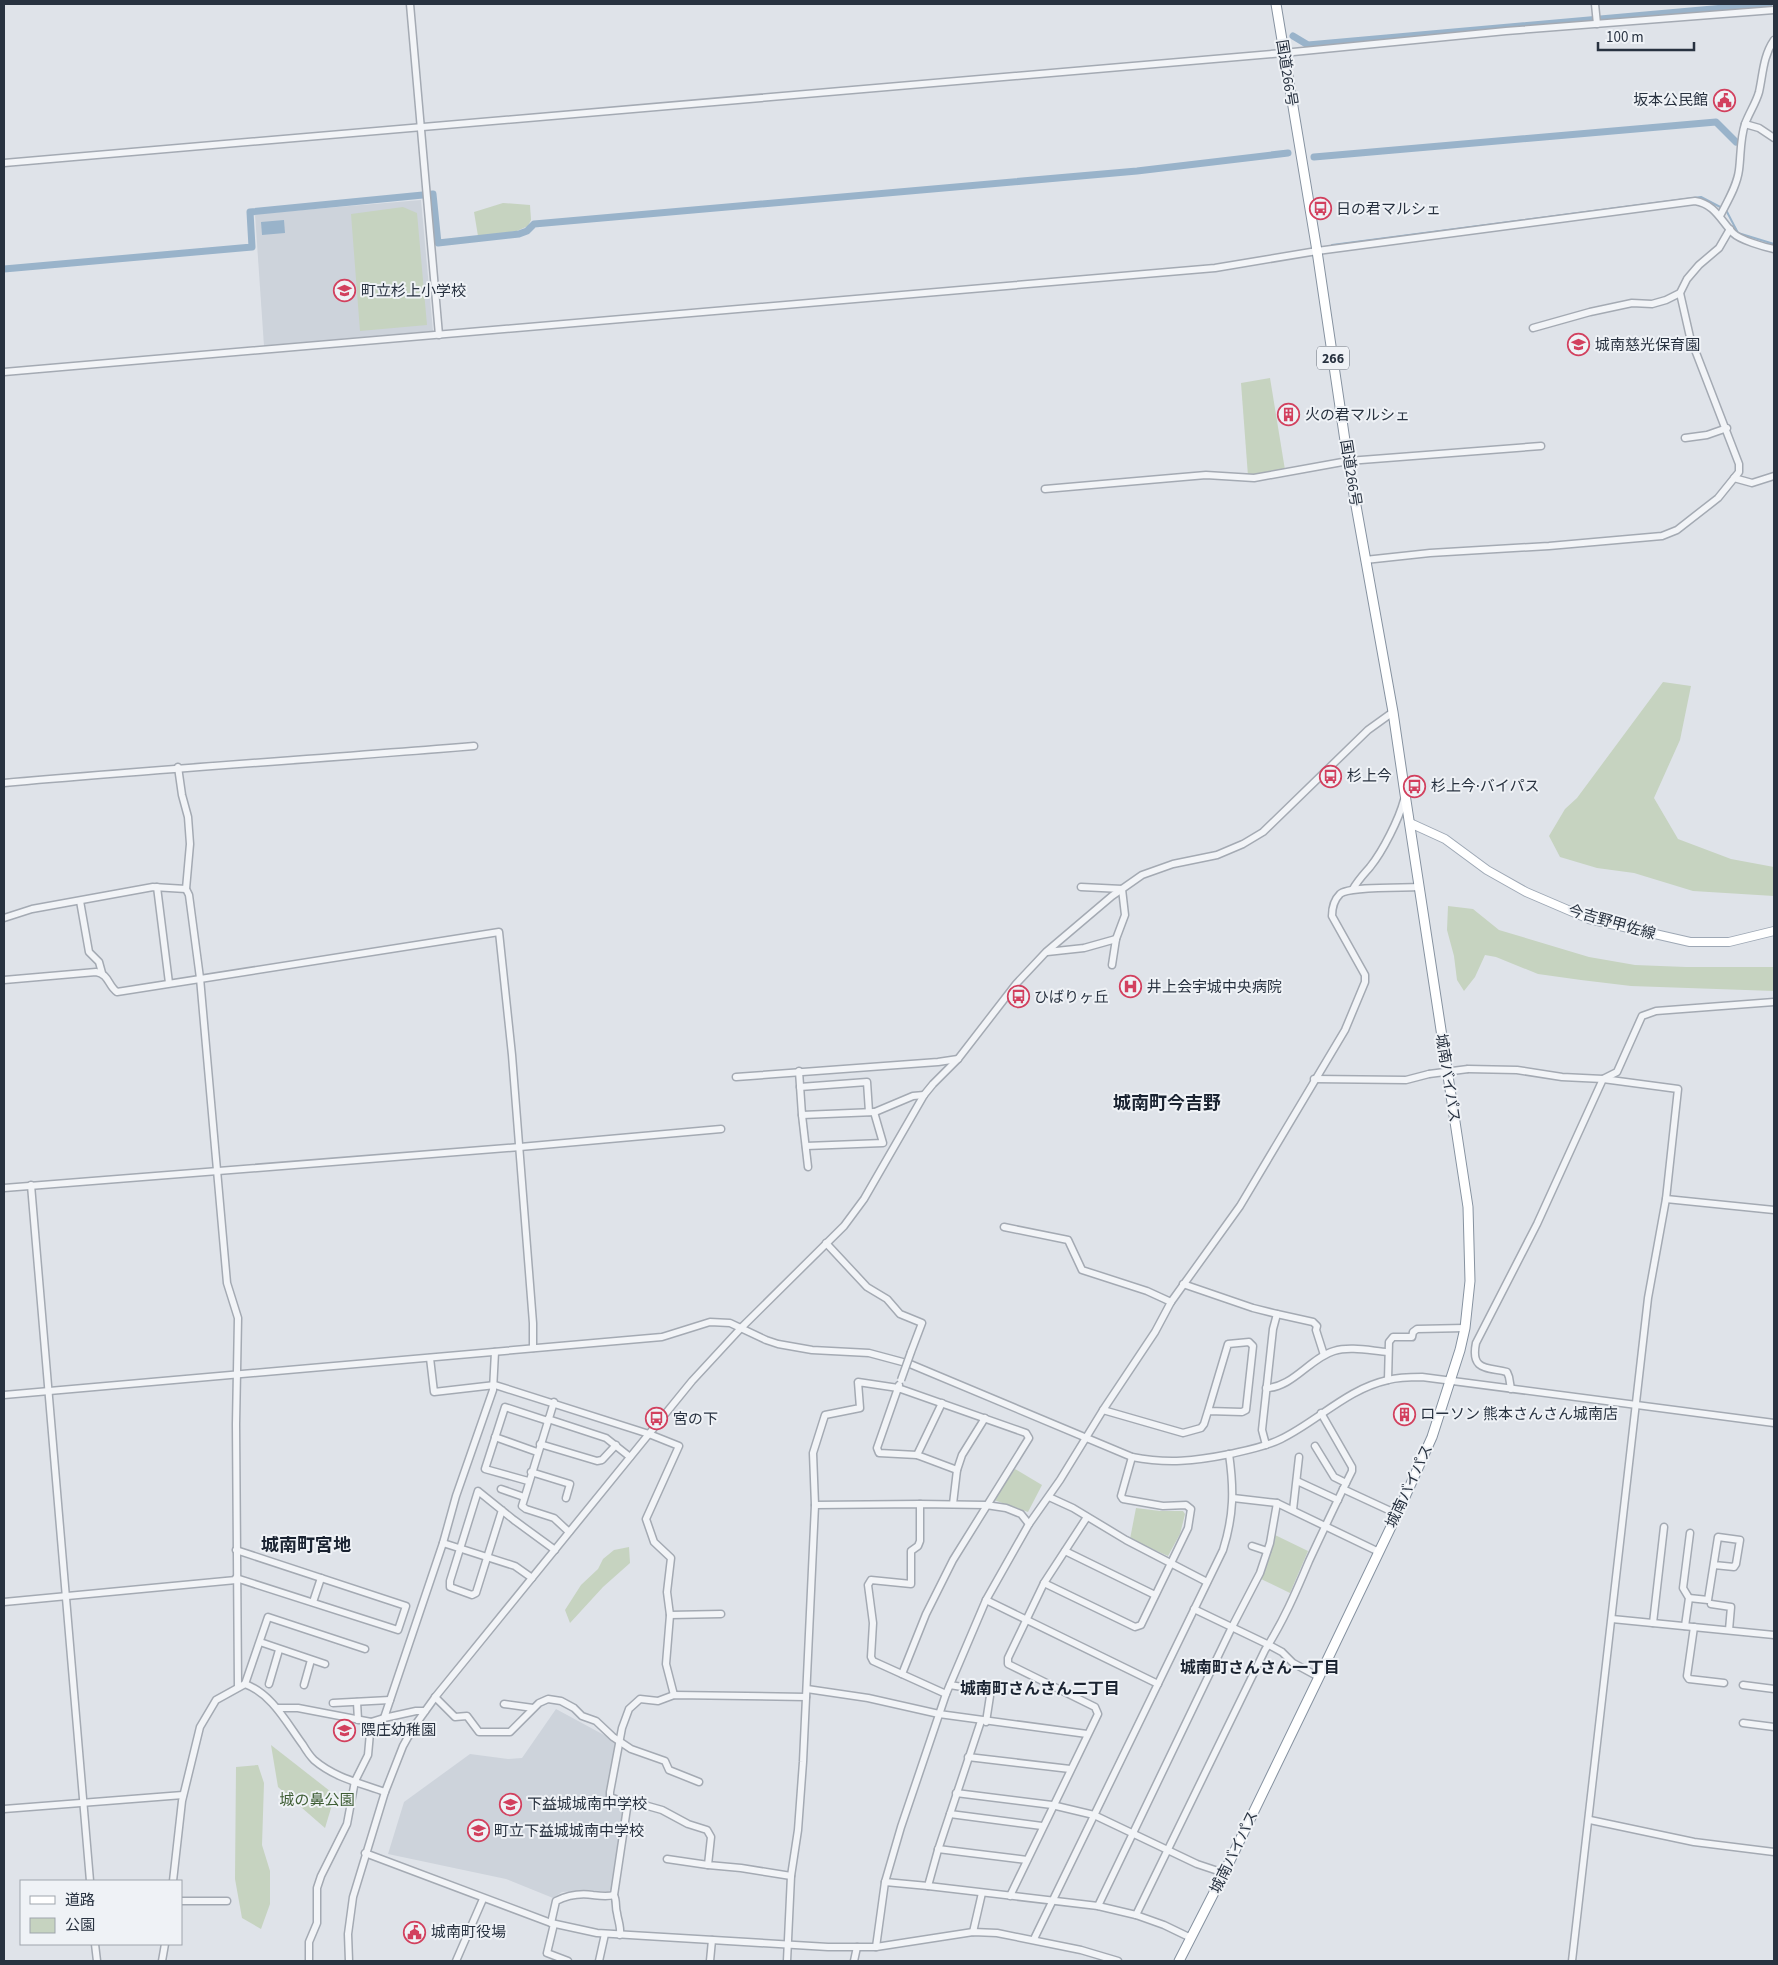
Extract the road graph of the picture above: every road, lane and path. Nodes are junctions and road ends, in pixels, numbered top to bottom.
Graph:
1 (410, 4) edge
2 (1276, 4) edge
3 (1595, 4) edge
4 (1774, 10) edge
5 (1596, 24) junction
6 (1774, 40) edge
7 (1283, 53) junction
8 (1745, 124) junction
9 (421, 127) junction
10 (1774, 138) edge
11 (4, 163) edge
12 (1720, 216) junction
13 (1730, 229) junction
14 (1774, 249) edge
15 (1317, 250) junction
16 (1680, 293) junction
17 (1533, 328) dead end
18 (439, 335) junction
19 (4, 372) edge
20 (1727, 428) junction
21 (1685, 438) dead end
22 (1541, 446) dead end
23 (1348, 461) junction
24 (1774, 476) edge
25 (1734, 478) junction
26 (1046, 489) dead end
27 (1365, 560) junction
28 (1393, 712) junction
29 (474, 746) dead end
30 (178, 767) junction
31 (4, 783) edge
32 (1405, 794) junction
33 (1410, 823) junction
34 (157, 887) junction
35 (1081, 887) dead end
36 (1419, 887) junction
37 (186, 889) junction
38 (1122, 889) junction
39 (1353, 889) junction
40 (80, 901) junction
41 (4, 918) edge
42 (1774, 932) edge
43 (1116, 939) junction
44 (1046, 952) junction
45 (1112, 965) dead end
46 (102, 973) junction
47 (200, 978) junction
48 (4, 980) edge
49 (170, 983) junction
50 (1774, 1002) edge
51 (958, 1059) junction
52 (799, 1071) junction
53 (736, 1076) dead end
54 (1314, 1079) junction
55 (1603, 1079) junction
56 (800, 1087) junction
57 (924, 1095) junction
58 (871, 1112) junction
59 (802, 1115) junction
60 (721, 1129) dead end
61 (806, 1146) junction
62 (520, 1147) junction
63 (808, 1167) dead end
64 (216, 1170) junction
65 (31, 1185) junction
66 (4, 1188) edge
67 (1666, 1198) junction
68 (1774, 1210) edge
69 (1004, 1227) dead end
70 (826, 1243) junction
71 (1183, 1284) junction
72 (1171, 1302) junction
73 (1277, 1314) junction
74 (741, 1328) junction
75 (1465, 1328) junction
76 (533, 1348) junction
77 (495, 1352) junction
78 (1388, 1352) junction
79 (1324, 1355) junction
80 (430, 1358) junction
81 (237, 1375) junction
82 (1388, 1380) junction
83 (1450, 1381) junction
84 (495, 1385) junction
85 (898, 1388) junction
86 (1266, 1388) junction
87 (1511, 1389) junction
88 (49, 1391) junction
89 (4, 1395) edge
90 (554, 1402) junction
91 (942, 1403) junction
92 (1636, 1405) junction
93 (1103, 1410) junction
94 (1208, 1411) junction
95 (1321, 1413) junction
96 (985, 1418) junction
97 (548, 1420) junction
98 (1774, 1423) edge
99 (649, 1434) junction
100 (495, 1437) junction
101 (1086, 1439) junction
102 (540, 1444) junction
103 (616, 1445) junction
104 (1266, 1445) junction
105 (1315, 1446) dead end
106 (538, 1452) junction
107 (1229, 1454) junction
108 (917, 1455) junction
109 (630, 1457) junction
110 (1132, 1457) junction
111 (1299, 1457) dead end
112 (957, 1470) junction
113 (531, 1472) junction
114 (528, 1481) junction
115 (1297, 1481) junction
116 (1345, 1486) junction
117 (501, 1490) dead end
118 (524, 1497) junction
119 (1048, 1497) junction
120 (566, 1498) dead end
121 (1234, 1498) junction
122 (1338, 1500) junction
123 (1277, 1503) junction
124 (920, 1504) junction
125 (953, 1504) junction
126 (815, 1505) junction
127 (986, 1505) junction
128 (502, 1510) junction
129 (1293, 1510) junction
130 (1397, 1514) junction
131 (1087, 1517) junction
132 (1029, 1524) junction
133 (1325, 1525) junction
134 (1664, 1527) dead end
135 (569, 1532) junction
136 (1690, 1533) dead end
137 (443, 1542) junction
138 (1252, 1546) dead end
139 (460, 1548) junction
140 (236, 1550) junction
141 (555, 1550) junction
142 (1065, 1551) junction
143 (1267, 1552) junction
144 (1379, 1552) junction
145 (487, 1557) junction
146 (1171, 1563) junction
147 (1714, 1565) junction
148 (320, 1578) junction
149 (532, 1578) junction
150 (236, 1579) junction
151 (1207, 1582) junction
152 (1044, 1583) junction
153 (1155, 1595) junction
154 (66, 1596) junction
155 (1689, 1598) junction
156 (986, 1600) junction
157 (4, 1602) edge
158 (313, 1602) junction
159 (1711, 1604) dead end
160 (1194, 1609) junction
161 (721, 1614) dead end
162 (670, 1615) junction
163 (1025, 1619) junction
164 (1612, 1619) junction
165 (1652, 1623) junction
166 (1685, 1626) junction
167 (1232, 1627) junction
168 (1694, 1627) junction
169 (1729, 1630) junction
170 (1774, 1635) edge
171 (260, 1642) junction
172 (1268, 1645) junction
173 (366, 1649) dead end
174 (279, 1650) junction
175 (311, 1660) junction
176 (325, 1664) dead end
177 (902, 1674) junction
178 (1319, 1677) junction
179 (1724, 1683) dead end
180 (245, 1684) junction
181 (270, 1684) dead end
182 (1158, 1684) junction
183 (304, 1685) dead end
184 (950, 1685) junction
185 (1743, 1685) dead end
186 (238, 1687) junction
187 (807, 1689) junction
188 (1774, 1689) edge
189 (674, 1694) junction
190 (946, 1694) junction
191 (435, 1697) junction
192 (806, 1697) junction
193 (390, 1700) junction
194 (357, 1702) junction
195 (334, 1703) dead end
196 (504, 1704) dead end
197 (276, 1708) junction
198 (533, 1708) junction
199 (425, 1712) junction
200 (939, 1714) junction
201 (384, 1718) junction
202 (358, 1720) junction
203 (984, 1721) junction
204 (371, 1722) junction
205 (1743, 1723) dead end
206 (1774, 1727) edge
207 (1087, 1734) junction
208 (620, 1742) junction
209 (968, 1757) junction
210 (1070, 1769) junction
211 (354, 1781) junction
212 (700, 1782) dead end
213 (385, 1792) junction
214 (956, 1793) junction
215 (183, 1795) junction
216 (84, 1803) junction
217 (626, 1803) junction
218 (1052, 1805) junction
219 (4, 1809) edge
220 (950, 1814) junction
221 (1094, 1815) junction
222 (1590, 1820) junction
223 (1042, 1826) junction
224 (1133, 1833) junction
225 (938, 1849) junction
226 (1167, 1849) junction
227 (1774, 1852) edge
228 (365, 1853) junction
229 (667, 1859) dead end
230 (1026, 1860) junction
231 (708, 1865) junction
232 (1224, 1873) junction
233 (791, 1876) junction
234 (90, 1880) edge
235 (173, 1880) edge
236 (885, 1882) junction
237 (928, 1886) junction
238 (982, 1893) junction
239 (614, 1895) junction
240 (1010, 1896) junction
241 (483, 1899) junction
242 (182, 1901) edge
243 (227, 1901) dead end
244 (1052, 1901) junction
245 (1098, 1906) junction
246 (1136, 1915) junction
247 (553, 1924) junction
248 (974, 1932) junction
249 (605, 1934) junction
250 (620, 1935) junction
251 (1190, 1938) junction
252 (1034, 1939) junction
253 (712, 1940) junction
254 (788, 1944) junction
255 (95, 1945) edge
256 (165, 1945) edge
257 (857, 1947) junction
258 (876, 1947) junction
259 (547, 1952) junction
260 (97, 1961) edge
261 (162, 1961) edge
262 (309, 1961) edge
263 (349, 1961) edge
264 (456, 1961) edge
265 (546, 1961) edge
266 (568, 1961) edge
267 (600, 1961) edge
268 (710, 1961) edge
269 (787, 1961) edge
270 (854, 1961) edge
271 (1118, 1961) edge
272 (1178, 1961) edge
273 (1572, 1961) edge

1 - 9 street
2 - 7 highway, 国道266号 / 266
3 - 5 street
4 - 5 street
5 - 7 street
6 - 8 street
7 - 9 street
7 - 15 highway, 国道266号 / 266
8 - 10 street
8 - 12 street
9 - 11 street
9 - 18 street
12 - 13 street
12 - 15 street
13 - 14 street
13 - 16 street
15 - 18 street
15 - 23 highway, 国道266号 / 266
16 - 17 street
16 - 20 street
18 - 19 street
20 - 21 street
20 - 25 street
22 - 23 street
23 - 26 street
23 - 27 highway, 国道266号 / 266
24 - 25 street
25 - 27 street
27 - 28 highway, 国道266号 / 266
28 - 32 highway, 国道266号 / 266
28 - 38 street
29 - 30 street
30 - 31 street
30 - 37 street
32 - 33 highway, 国道266号 / 266
32 - 39 street
33 - 36 highway, 城南バイパス / 266
33 - 42 main road, 今吉野甲佐線
34 - 37 street
34 - 40 street
34 - 49 street
35 - 38 street
36 - 39 street
36 - 75 highway, 城南バイパス / 266
37 - 47 street
38 - 43 street
38 - 44 street
39 - 54 street
40 - 41 street
40 - 46 street
43 - 44 street
43 - 45 street
44 - 51 street
46 - 48 street
46 - 49 street
47 - 49 street
47 - 62 street
47 - 64 street
50 - 55 street
51 - 52 street
51 - 57 street
52 - 53 street
52 - 56 street
54 - 55 street, bridge
54 - 71 street
55 - 67 street
55 - 87 street
56 - 58 street
56 - 59 street
57 - 58 street
57 - 70 street
58 - 59 street
58 - 61 street
59 - 61 street
60 - 62 street
61 - 63 street
62 - 64 street
62 - 76 street
64 - 65 street
64 - 81 street
65 - 66 street
65 - 88 street
67 - 68 street
67 - 92 street
69 - 72 street
70 - 74 street
70 - 85 street, bridge
71 - 72 street
71 - 73 street
72 - 93 street
73 - 79 street
73 - 86 street
74 - 76 street
74 - 99 street
74 - 101 street
75 - 78 street
75 - 83 highway, 城南バイパス / 266
76 - 77 street
77 - 80 street
77 - 84 street
78 - 79 street
78 - 82 street
79 - 86 street
80 - 81 street
80 - 84 street
81 - 88 street
81 - 140 street
82 - 83 street
82 - 95 street
83 - 87 street
83 - 130 highway, 城南バイパス / 266
84 - 90 street
84 - 137 street
85 - 91 street
85 - 108 street
85 - 126 street
86 - 104 street
87 - 92 street
88 - 89 street
88 - 154 street
90 - 97 street
90 - 99 street
91 - 96 street
91 - 108 street
92 - 98 street
92 - 164 street
93 - 94 street
93 - 101 street
94 - 94 street
95 - 104 street
95 - 116 street
96 - 112 street
96 - 127 street
97 - 100 street
97 - 102 street
97 - 103 street
99 - 109 street
99 - 162 street
100 - 106 street
100 - 114 street
101 - 110 street
101 - 119 street
102 - 103 street
102 - 106 street
103 - 109 street
104 - 107 street
105 - 116 street
106 - 113 street
107 - 110 street
107 - 121 street
108 - 112 street
109 - 135 street
110 - 146 street
111 - 115 street
112 - 125 street
113 - 114 street
113 - 120 street
114 - 118 street
115 - 122 street
115 - 129 street
116 - 122 street
116 - 130 street
117 - 118 street
118 - 135 street
119 - 131 street
119 - 132 street
121 - 123 street
121 - 151 street
122 - 133 street
123 - 129 street
123 - 143 street
124 - 125 street
124 - 126 street
124 - 177 street
125 - 127 street
126 - 187 street
127 - 132 street
127 - 177 street
128 - 139 street
128 - 141 street
128 - 145 street
129 - 133 street
130 - 144 highway, 城南バイパス / 266
131 - 142 street
131 - 146 street
132 - 156 street
133 - 144 street
133 - 172 street
134 - 165 street
135 - 141 street
136 - 155 street
137 - 139 street
137 - 193 street
138 - 143 street
139 - 145 street
139 - 145 street
140 - 148 street
140 - 150 street
141 - 149 street
142 - 152 street
142 - 153 street
143 - 167 street
144 - 178 highway, 城南バイパス / 266
145 - 149 street
146 - 151 street
146 - 153 street
147 - 147 street
147 - 155 street
148 - 158 street
148 - 158 street
149 - 191 street
150 - 154 street
150 - 158 street
150 - 186 street
151 - 160 street
152 - 153 street
152 - 163 street
154 - 157 street
154 - 216 street
155 - 166 street
156 - 163 street
156 - 184 street
159 - 169 street
160 - 167 street
160 - 182 street
161 - 162 street
162 - 189 street
163 - 182 street
163 - 207 street
164 - 165 street
164 - 222 street
165 - 166 street
166 - 168 street
167 - 172 street
167 - 224 street
168 - 169 street
168 - 179 street
169 - 170 street
171 - 173 street
171 - 174 street
171 - 180 street
172 - 178 street
172 - 226 street
174 - 175 street
174 - 181 street
175 - 176 street
175 - 183 street
177 - 190 street
178 - 232 highway, 城南バイパス / 266
180 - 186 street
180 - 197 street
182 - 221 street
184 - 190 street
184 - 203 street
185 - 188 street
186 - 215 street
187 - 192 street
187 - 200 street
189 - 192 street
189 - 208 street
190 - 200 street
191 - 198 street
191 - 199 street
192 - 233 street
193 - 194 street
193 - 201 street
194 - 195 street
194 - 202 street
196 - 198 street
197 - 202 street
197 - 211 street
198 - 208 street
199 - 201 street
199 - 213 street
200 - 203 street
200 - 236 street
201 - 204 street
202 - 204 street
203 - 207 street
203 - 209 street
204 - 211 street
205 - 206 street
207 - 210 street
208 - 212 street
208 - 217 street
209 - 210 street
209 - 214 street
210 - 218 street
211 - 213 street
211 - 262 street
213 - 228 street
214 - 218 street
214 - 220 street
215 - 216 street
215 - 235 street
216 - 219 street
216 - 234 street
217 - 231 street
217 - 239 street
218 - 221 street
218 - 223 street
220 - 223 street
220 - 225 street
221 - 224 street
221 - 244 street
222 - 227 street
222 - 273 street
223 - 230 street
224 - 226 street
224 - 245 street
225 - 230 street
225 - 237 street
226 - 232 street
226 - 246 street
228 - 241 street
228 - 263 street
229 - 231 street
230 - 240 street
231 - 233 street
232 - 251 highway, 城南バイパス / 266
233 - 254 street
236 - 237 street
236 - 258 street
237 - 238 street
238 - 240 street
238 - 248 street
239 - 247 street
239 - 250 street
240 - 244 street
241 - 247 street
241 - 264 street
242 - 243 street
244 - 245 street
244 - 252 street
245 - 246 street
246 - 251 street
247 - 249 street
247 - 259 street
248 - 252 street
248 - 258 street
249 - 250 street
249 - 267 street
250 - 253 street
251 - 272 highway, 城南バイパス / 266
252 - 271 street
253 - 254 street
253 - 268 street
254 - 257 street
254 - 269 street
255 - 260 street
256 - 261 street
257 - 258 street
257 - 270 street
259 - 265 street
259 - 266 street

